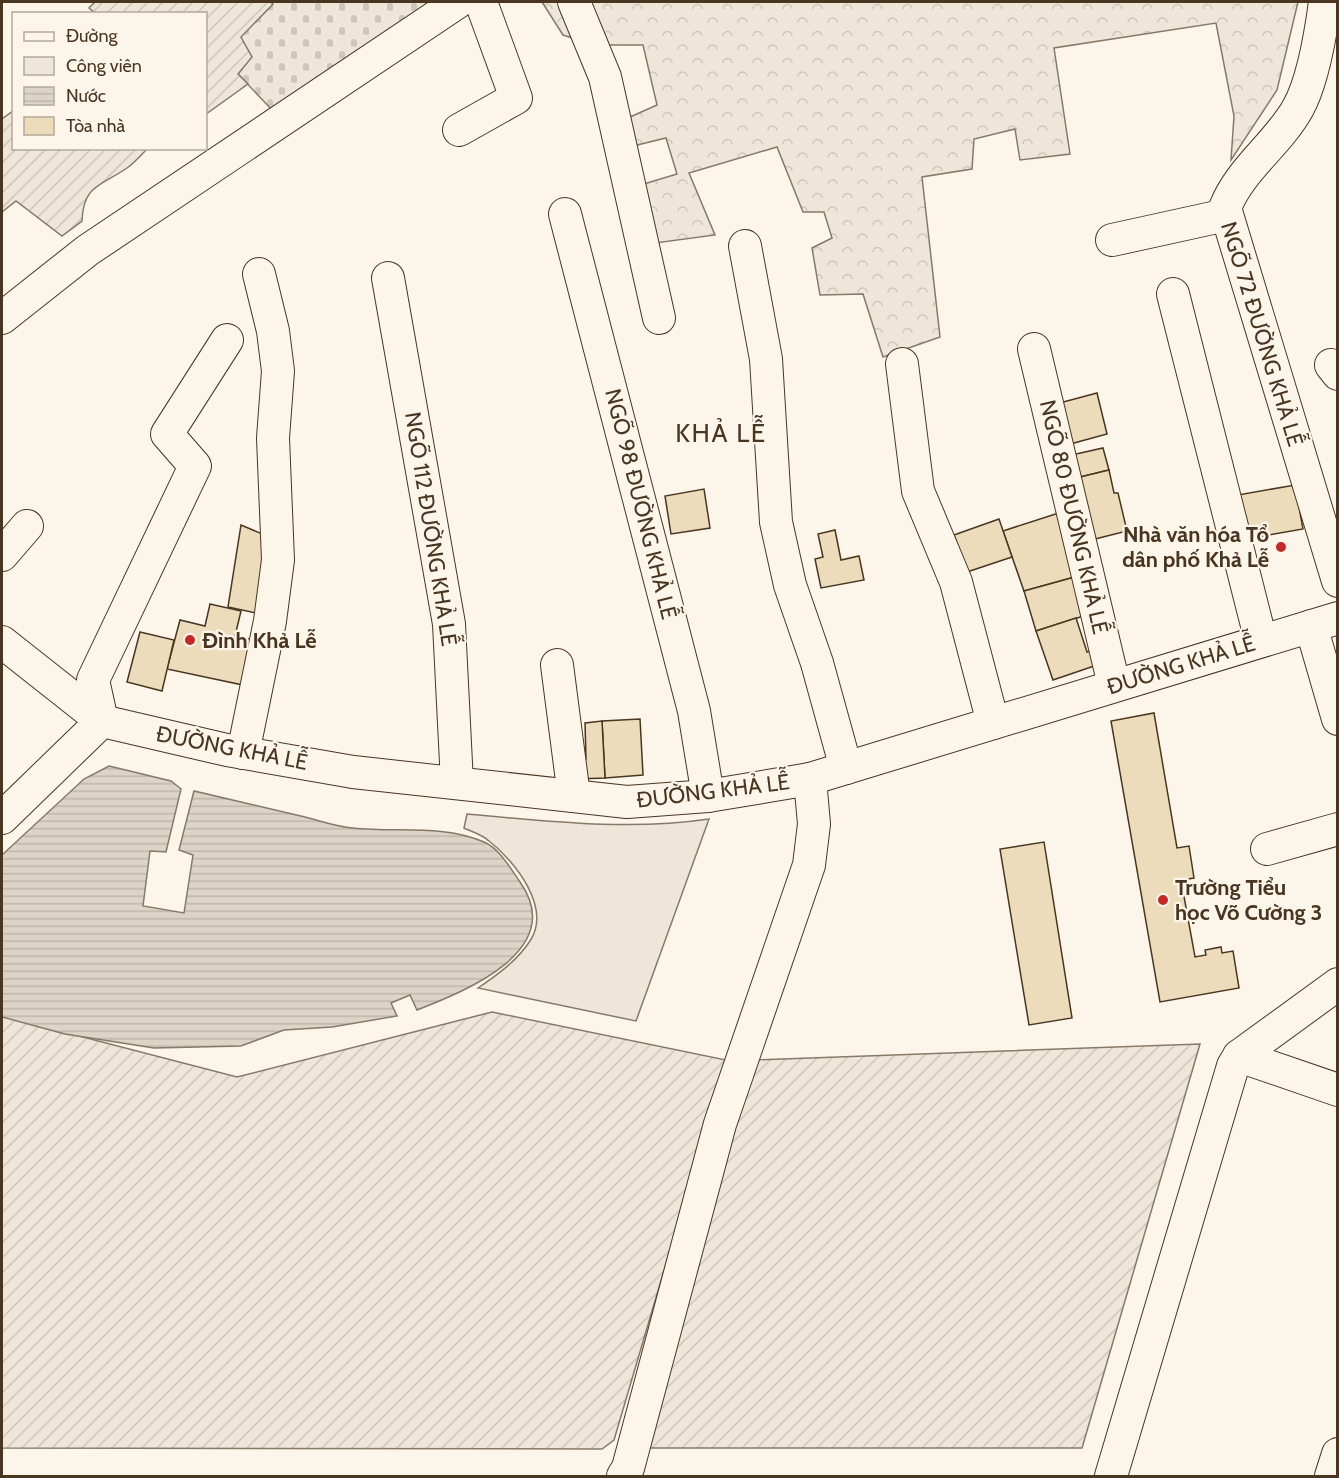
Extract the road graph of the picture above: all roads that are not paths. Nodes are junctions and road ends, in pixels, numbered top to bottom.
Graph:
1 (458, 2) edge
2 (481, 2) edge
3 (574, 2) edge
4 (1325, 2) edge
5 (459, 130) dead end
6 (565, 214) dead end
7 (1226, 215) junction
8 (1112, 240) dead end
9 (745, 246) dead end
10 (259, 274) dead end
11 (388, 278) dead end
12 (1173, 294) dead end
13 (2, 318) edge
14 (659, 318) dead end
15 (227, 340) dead end
16 (1034, 349) dead end
17 (902, 364) dead end
18 (27, 526) dead end
19 (2, 555) edge
20 (1338, 581) edge
21 (1324, 622) edge
22 (2, 642) edge
23 (1262, 642) junction
24 (556, 665) dead end
25 (1114, 685) junction
26 (1338, 719) edge
27 (102, 721) junction
28 (993, 723) junction
29 (243, 753) junction
30 (846, 768) junction
31 (810, 779) junction
32 (457, 783) junction
33 (574, 796) junction
34 (708, 796) junction
35 (2, 818) edge
36 (1338, 829) edge
37 (1267, 849) dead end
38 (1338, 984) edge
39 (1239, 1056) junction
40 (1338, 1090) edge
41 (1338, 1454) edge
42 (623, 1476) edge
43 (1111, 1476) edge
44 (1331, 1476) edge

1 - 13 street
2 - 5 street
3 - 14 street
4 - 7 street, NGÕ 72 ĐƯỜNG KHẢ LỄ
6 - 34 street, NGÕ 98 ĐƯỜNG KHẢ LỄ
7 - 8 street
7 - 20 street, NGÕ 72 ĐƯỜNG KHẢ LỄ
9 - 30 street
10 - 29 street
11 - 32 street, NGÕ 112 ĐƯỜNG KHẢ LỄ
12 - 23 street
15 - 27 street
16 - 25 street, NGÕ 80 ĐƯỜNG KHẢ LỄ
17 - 28 street
18 - 19 street
21 - 23 street, ĐƯỜNG KHẢ LỄ
21 - 26 street
22 - 27 street
23 - 25 street, ĐƯỜNG KHẢ LỄ
24 - 33 street
25 - 28 street, ĐƯỜNG KHẢ LỄ
27 - 29 street, ĐƯỜNG KHẢ LỄ
27 - 35 street
28 - 30 street, ĐƯỜNG KHẢ LỄ
29 - 32 street, ĐƯỜNG KHẢ LỄ
30 - 31 street, ĐƯỜNG KHẢ LỄ
31 - 34 street, ĐƯỜNG KHẢ LỄ
31 - 42 street
32 - 33 street, ĐƯỜNG KHẢ LỄ
33 - 34 street, ĐƯỜNG KHẢ LỄ
36 - 37 street
38 - 39 street
39 - 40 street
39 - 43 street
41 - 44 street

